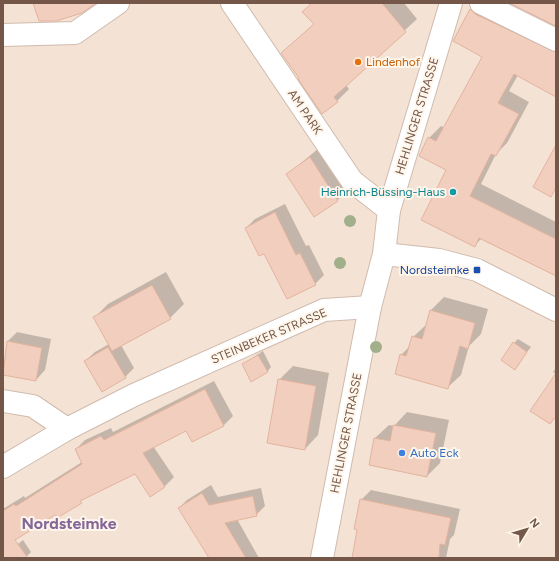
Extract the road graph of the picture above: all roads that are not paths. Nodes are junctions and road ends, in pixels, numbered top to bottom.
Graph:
1 (118, 3) edge
2 (232, 3) edge
3 (451, 3) edge
4 (481, 3) edge
5 (3, 35) edge
6 (556, 40) edge
7 (389, 210) junction
8 (384, 254) junction
9 (370, 308) junction
10 (556, 310) edge
11 (3, 401) edge
12 (67, 429) junction
13 (3, 468) edge
14 (322, 558) edge

1 - 5 street
2 - 7 street, AM PARK
3 - 7 street, HEHLINGER STRASSE
4 - 6 street
7 - 8 street, HEHLINGER STRASSE
8 - 9 street
8 - 10 street
9 - 12 street, STEINBEKER STRASSE
9 - 14 street, HEHLINGER STRASSE
11 - 12 street
12 - 13 street, STEINBEKER STRASSE

